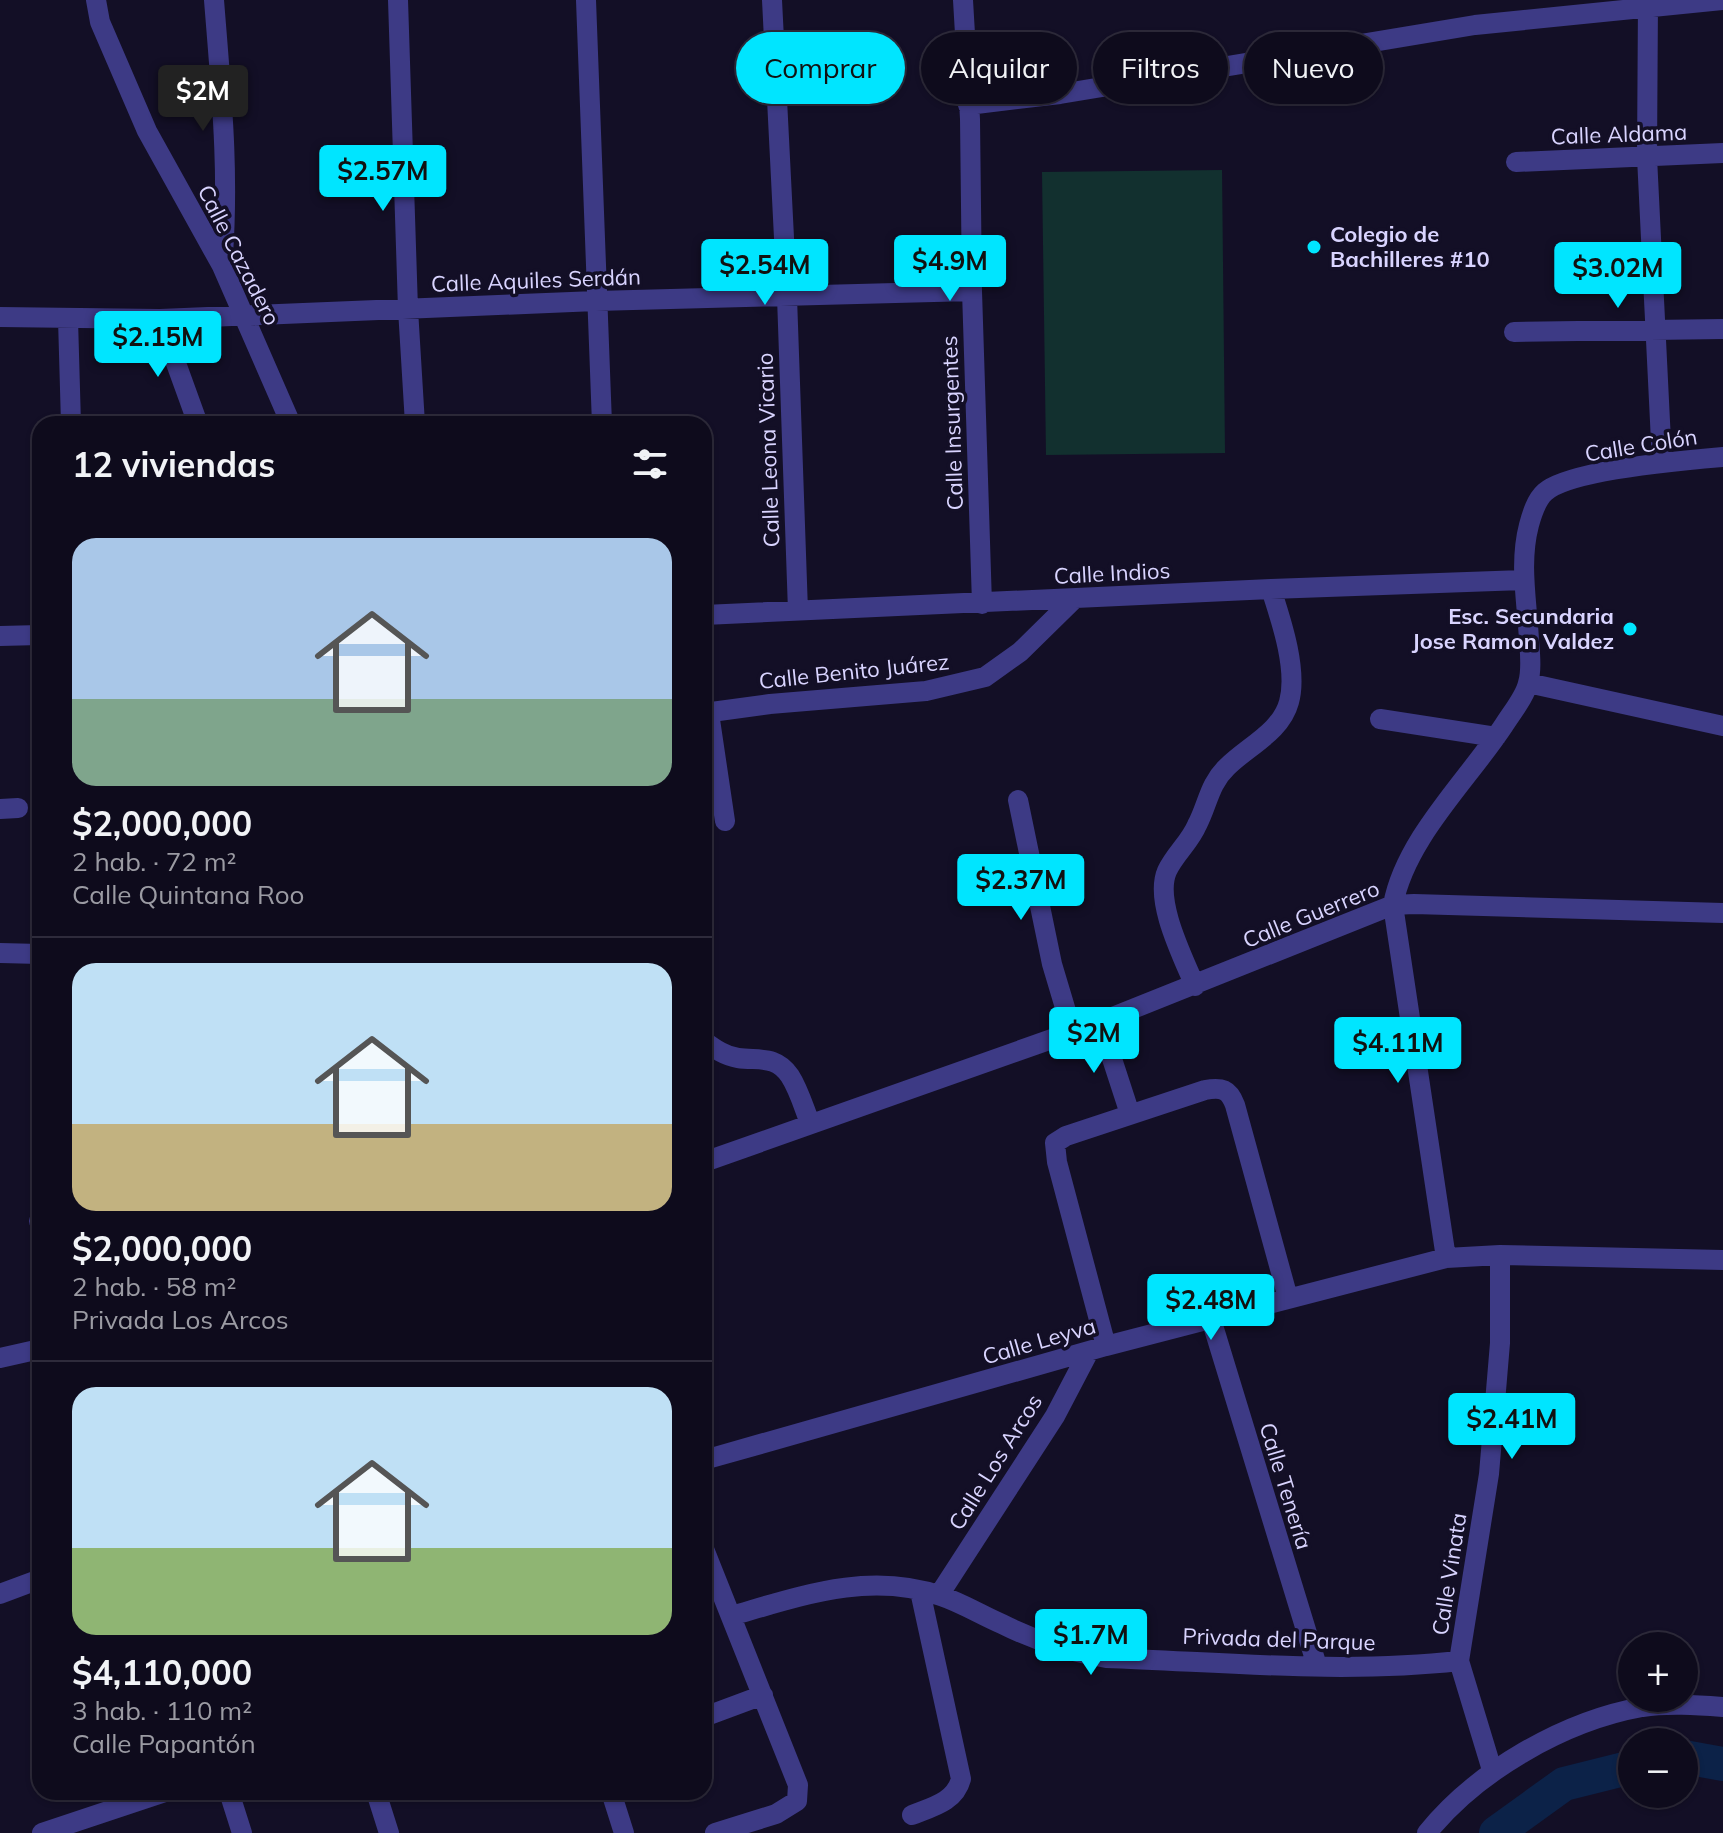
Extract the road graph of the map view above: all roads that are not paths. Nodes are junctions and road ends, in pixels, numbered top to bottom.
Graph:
1 (82, 0) edge
2 (96, 0) edge
3 (214, 0) edge
4 (398, 0) edge
5 (586, 0) edge
6 (772, 0) edge
7 (963, 0) edge
8 (1722, 0) edge
9 (1648, 3) edge
10 (100, 22) junction
11 (968, 105) junction
12 (1723, 153) edge
13 (1647, 157) junction
14 (1516, 162) dead end
15 (222, 266) junction
16 (972, 291) junction
17 (787, 297) junction
18 (596, 301) junction
19 (408, 309) junction
20 (246, 316) junction
21 (0, 317) edge
22 (68, 319) junction
23 (160, 319) junction
24 (1723, 329) edge
25 (1657, 331) junction
26 (1514, 332) dead end
27 (71, 416) edge
28 (195, 416) edge
29 (288, 416) edge
30 (415, 416) edge
31 (602, 416) edge
32 (1723, 457) edge
33 (1662, 462) junction
34 (1523, 580) junction
35 (1271, 589) junction
36 (1074, 599) junction
37 (982, 604) junction
38 (798, 611) junction
39 (712, 615) edge
40 (32, 635) edge
41 (0, 636) edge
42 (1528, 683) junction
43 (712, 712) edge
44 (1380, 719) dead end
45 (1723, 726) edge
46 (1496, 737) junction
47 (712, 747) edge
48 (1018, 800) dead end
49 (725, 821) dead end
50 (1393, 905) junction
51 (1723, 913) edge
52 (0, 953) edge
53 (32, 954) edge
54 (1195, 986) junction
55 (1100, 1022) junction
56 (1072, 1031) junction
57 (712, 1045) edge
58 (1130, 1114) junction
59 (810, 1123) junction
60 (712, 1159) edge
61 (1500, 1255) junction
62 (1446, 1258) junction
63 (1723, 1260) edge
64 (1288, 1298) junction
65 (1211, 1319) junction
66 (1097, 1350) junction
67 (32, 1351) edge
68 (0, 1358) edge
69 (712, 1458) edge
70 (32, 1582) edge
71 (712, 1592) edge
72 (930, 1593) junction
73 (0, 1594) edge
74 (731, 1616) junction
75 (1459, 1661) junction
76 (1317, 1666) junction
77 (763, 1695) junction
78 (1723, 1707) edge
79 (712, 1714) edge
80 (1492, 1770) junction
81 (141, 1800) edge
82 (232, 1800) edge
83 (379, 1800) edge
84 (614, 1800) edge
85 (912, 1815) dead end
86 (42, 1833) edge
87 (242, 1833) edge
88 (389, 1833) edge
89 (624, 1833) edge
90 (715, 1833) edge
91 (1427, 1833) edge

1 - 10 street, Calle Cazadero
2 - 10 street, Calle Cazadero
3 - 15 street
4 - 19 street
5 - 18 street
6 - 17 street, Calle Leona Vicario
7 - 11 street, Calle Insurgentes
8 - 9 street
9 - 11 street
9 - 13 street
10 - 15 street, Calle Cazadero
11 - 16 street, Calle Insurgentes
12 - 13 street, Calle Aldama
13 - 14 street, Calle Aldama
13 - 25 street
15 - 20 street, Calle Cazadero
16 - 17 street, Calle Aquiles Serdán
16 - 37 street, Calle Insurgentes
17 - 18 street, Calle Aquiles Serdán
17 - 38 street, Calle Leona Vicario
18 - 19 street, Calle Aquiles Serdán
18 - 31 street
19 - 20 street, Calle Aquiles Serdán
19 - 30 street
20 - 23 street, Calle Aquiles Serdán
20 - 29 street, Calle Cazadero
21 - 22 street, Calle Aquiles Serdán
22 - 23 street, Calle Aquiles Serdán
22 - 27 street
23 - 28 street
24 - 25 street
25 - 26 street
25 - 33 street
32 - 33 street, Calle Colón
33 - 34 street, Calle Colón
34 - 35 street, Calle Indios
34 - 42 street
35 - 36 street, Calle Indios
35 - 54 street
36 - 37 street, Calle Indios
36 - 43 street, Calle Benito Juárez
37 - 38 street, Calle Indios
38 - 39 street, Calle Indios
40 - 41 street
42 - 45 street
42 - 46 street
44 - 46 street
46 - 50 street
47 - 49 street
48 - 56 street
50 - 51 street, Calle Guerrero
50 - 54 street, Calle Guerrero
50 - 62 street
52 - 53 street
54 - 55 street, Calle Guerrero
55 - 56 street, Calle Guerrero
55 - 58 street
56 - 59 street, Calle Guerrero
57 - 59 street
58 - 64 street
58 - 66 street
59 - 60 street, Calle Guerrero
61 - 62 street, Calle Leyva
61 - 63 street, Calle Leyva
61 - 75 street, Calle Vinata
62 - 64 street, Calle Leyva
64 - 65 street, Calle Leyva
65 - 66 street, Calle Leyva
65 - 76 street, Calle Tenería
66 - 69 street, Calle Leyva
66 - 72 street, Calle Los Arcos
67 - 68 street
70 - 73 street
71 - 74 street
72 - 74 street, Privada del Parque
72 - 76 street, Privada del Parque
72 - 85 street
74 - 77 street
75 - 76 street, Privada del Parque
75 - 80 street
77 - 79 street
77 - 90 street
78 - 80 street
80 - 91 street
81 - 86 street
82 - 87 street
83 - 88 street
84 - 89 street

